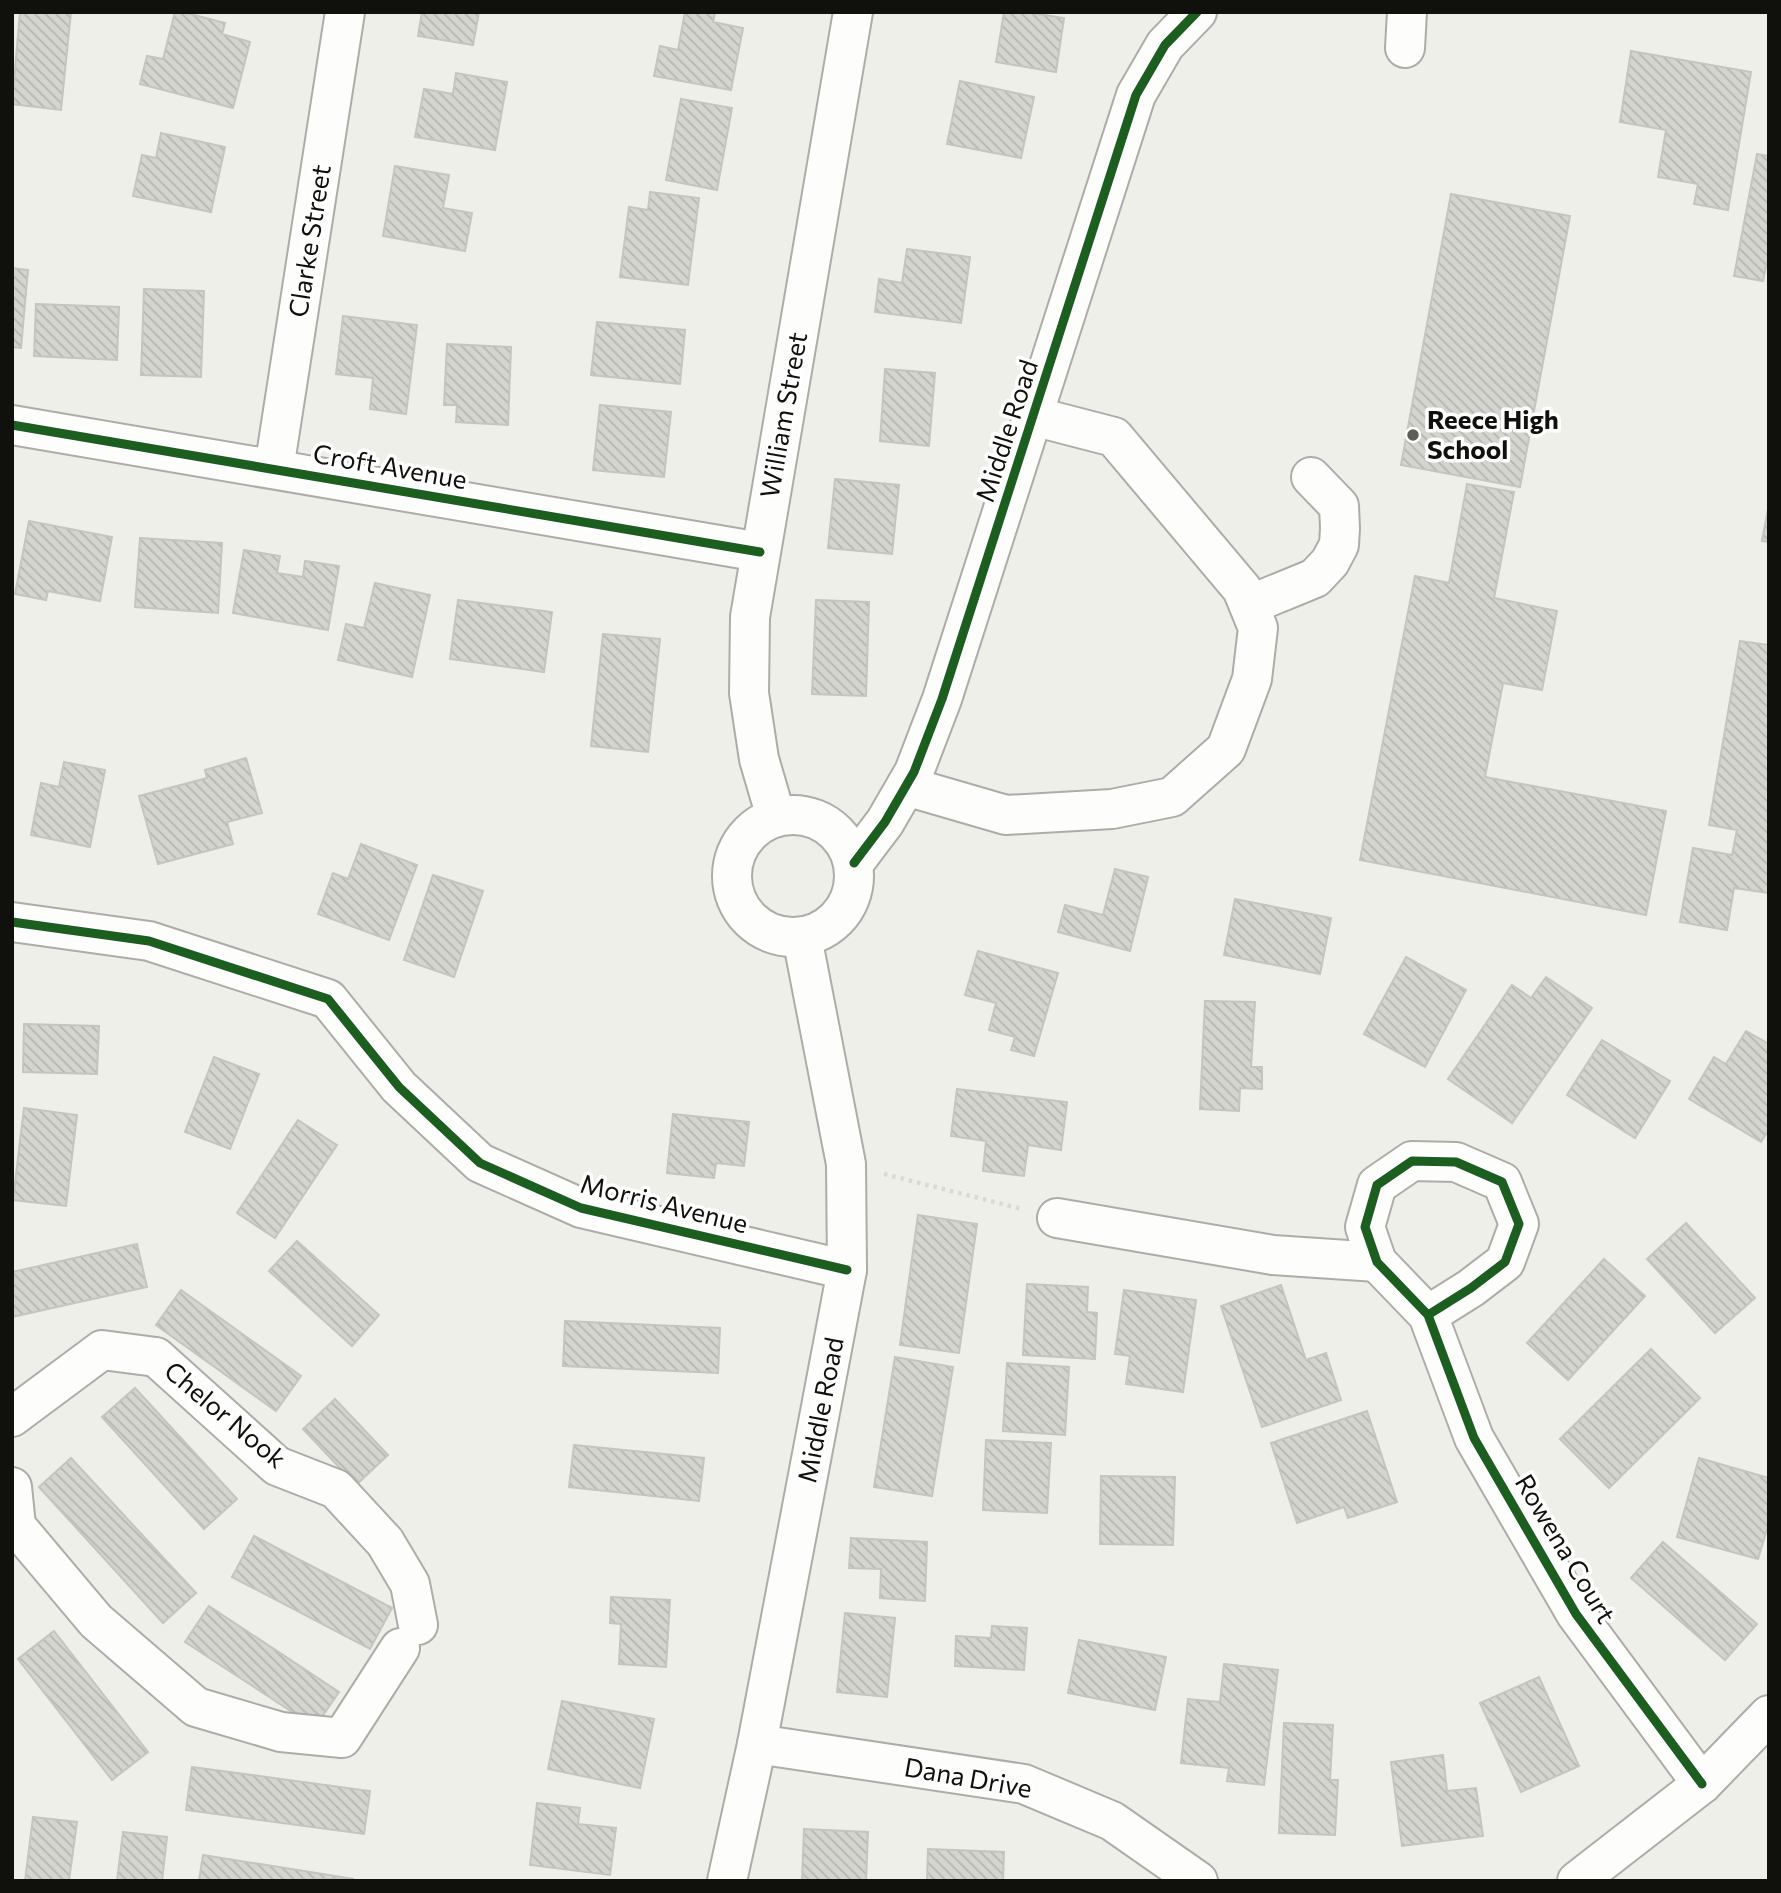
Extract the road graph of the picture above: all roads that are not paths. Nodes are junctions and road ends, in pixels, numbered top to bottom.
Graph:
1 (345, 12) edge
2 (853, 12) edge
3 (1197, 12) edge
4 (1034, 416) junction
5 (12, 425) edge
6 (274, 469) junction
7 (1311, 477) dead end
8 (760, 552) junction
9 (1249, 605) junction
10 (906, 786) junction
11 (776, 817) junction
12 (854, 863) junction
13 (12, 922) edge
14 (802, 937) junction
15 (1056, 1218) road end
16 (1377, 1262) junction
17 (847, 1270) junction
18 (1428, 1315) junction
19 (12, 1416) edge
20 (12, 1487) edge
21 (1769, 1715) edge
22 (757, 1744) junction
23 (1702, 1784) junction
24 (1192, 1879) edge
25 (727, 1881) edge
26 (1577, 1881) edge

1 - 6 street, Clarke Street
2 - 8 street, William Street
3 - 4 street, Middle Road
4 - 9 street
4 - 10 street, Middle Road
5 - 6 street, Croft Avenue
6 - 8 street, Croft Avenue
7 - 9 street
8 - 11 street, William Street
9 - 10 street
10 - 12 street, Middle Road
11 - 12 street
11 - 14 street
12 - 14 street
13 - 17 street, Morris Avenue
14 - 17 street, Middle Road
15 - 16 street
16 - 18 street, Rowena Court
16 - 18 street, Rowena Court
17 - 22 street, Middle Road
18 - 23 street, Rowena Court
19 - 20 street, Chelor Nook
21 - 23 street
22 - 24 street, Dana Drive
22 - 25 street, Middle Road
23 - 26 street

